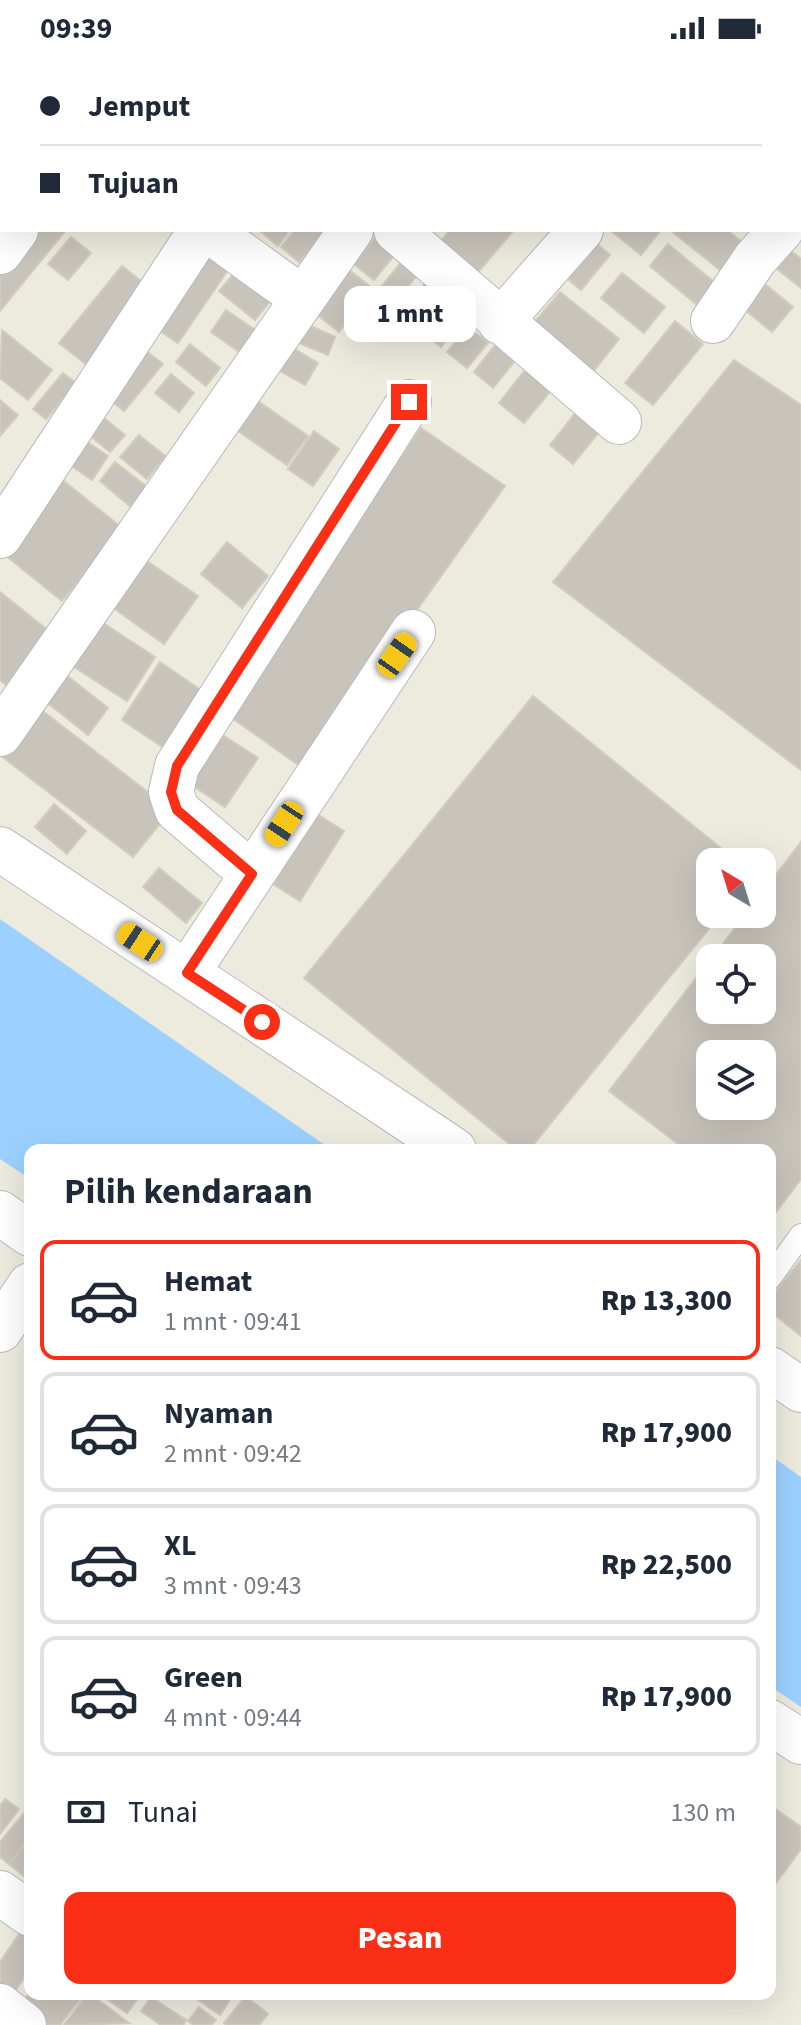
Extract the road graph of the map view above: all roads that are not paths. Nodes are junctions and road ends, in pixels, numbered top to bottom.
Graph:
1 (15, 232) edge
2 (200, 232) edge
3 (211, 232) edge
4 (350, 232) edge
5 (579, 232) edge
6 (779, 232) edge
7 (421, 238) edge
8 (0, 252) edge
9 (302, 298) junction
10 (713, 321) dead end
11 (500, 322) junction
12 (409, 402) dead end
13 (619, 422) dead end
14 (0, 536) edge
15 (413, 632) dead end
16 (0, 734) edge
17 (0, 849) edge
18 (252, 874) junction
19 (187, 973) junction
20 (445, 1144) edge
21 (0, 1213) edge
22 (24, 1230) edge
23 (801, 1235) edge
24 (776, 1270) edge
25 (24, 1294) edge
26 (0, 1330) edge
27 (776, 1373) edge
28 (801, 1390) edge
29 (776, 1726) edge
30 (801, 1742) edge
31 (0, 1893) edge
32 (24, 1910) edge
33 (0, 2006) edge
34 (24, 2025) edge

1 - 8 street
2 - 14 street
3 - 9 street
4 - 9 street
5 - 11 street
6 - 10 street
7 - 11 street
9 - 16 street
11 - 13 street
12 - 18 street
15 - 18 street
17 - 19 street
18 - 19 street
19 - 20 street
21 - 22 street
23 - 24 lane
25 - 26 street
27 - 28 street
29 - 30 street
31 - 32 street
33 - 34 street

